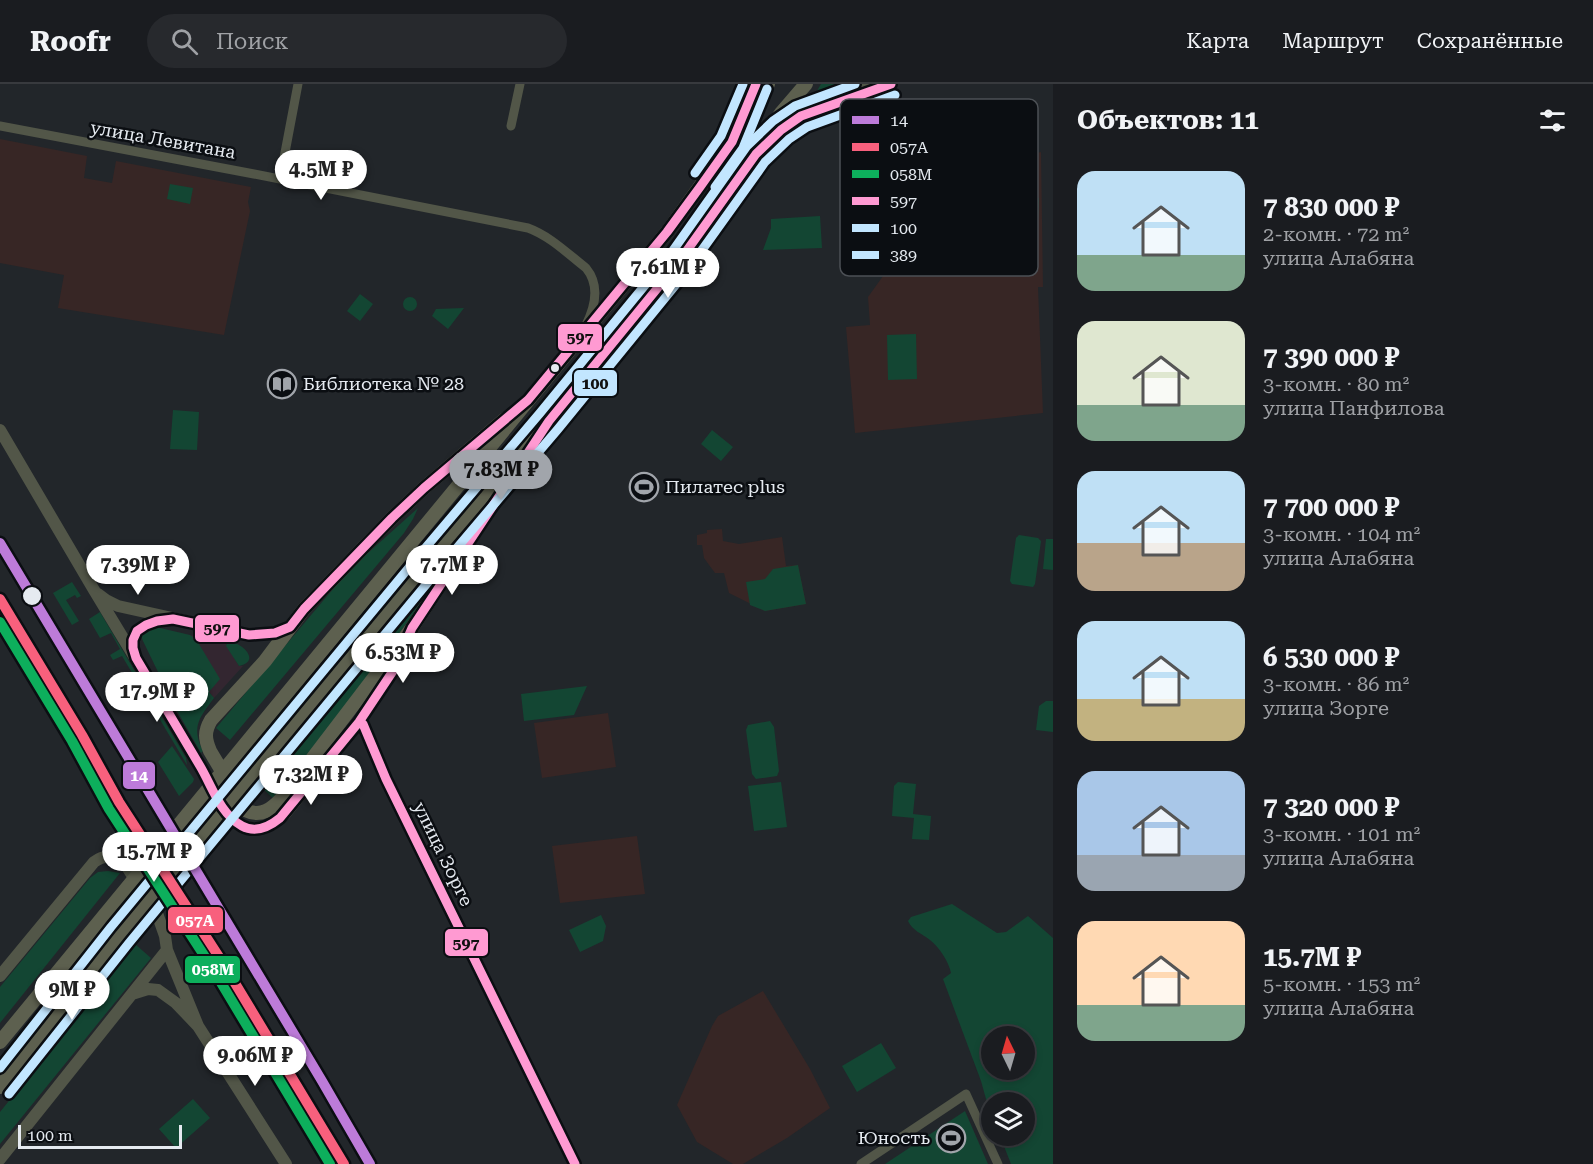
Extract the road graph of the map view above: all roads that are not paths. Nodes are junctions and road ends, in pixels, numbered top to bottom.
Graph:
1 (298, 84) edge
2 (520, 84) edge
3 (756, 84) edge
4 (768, 84) edge
5 (795, 84) edge
6 (806, 84) edge
7 (855, 84) edge
8 (888, 85) edge
9 (850, 99) edge
10 (840, 103) edge
11 (781, 113) junction
12 (0, 126) edge
13 (511, 126) dead end
14 (732, 142) junction
15 (756, 154) junction
16 (280, 179) junction
17 (579, 338) junction
18 (528, 399) junction
19 (549, 421) junction
20 (0, 430) edge
21 (94, 590) junction
22 (173, 619) junction
23 (290, 627) junction
24 (412, 628) junction
25 (136, 658) junction
26 (359, 722) junction
27 (204, 772) tunnel mouth
28 (237, 823) dead end
29 (167, 950) junction
30 (0, 976) edge
31 (132, 994) junction
32 (198, 1026) junction
33 (0, 1042) edge
34 (0, 1087) edge
35 (0, 1159) edge
36 (286, 1164) edge
37 (575, 1164) edge
38 (861, 1164) edge
39 (998, 1164) edge

1 - 16 street
2 - 13 street
3 - 14 main road
4 - 14 main road
5 - 11 main road
6 - 11 main road
7 - 8 street
8 - 9 street
10 - 15 street
11 - 15 main road
12 - 16 street, улица Левитана
14 - 17 main road
15 - 19 main road
16 - 17 street, улица Левитана
17 - 18 main road
18 - 23 main road
18 - 33 main road
19 - 24 main road
19 - 34 main road
20 - 21 street
21 - 22 street
21 - 25 street
22 - 23 street
22 - 25 street
23 - 24 main road
24 - 26 street
25 - 27 street
26 - 28 street
26 - 37 street, улица Зорге
29 - 30 street
29 - 31 street
29 - 32 street
31 - 32 street
31 - 35 street
32 - 36 street
38 - 39 street

